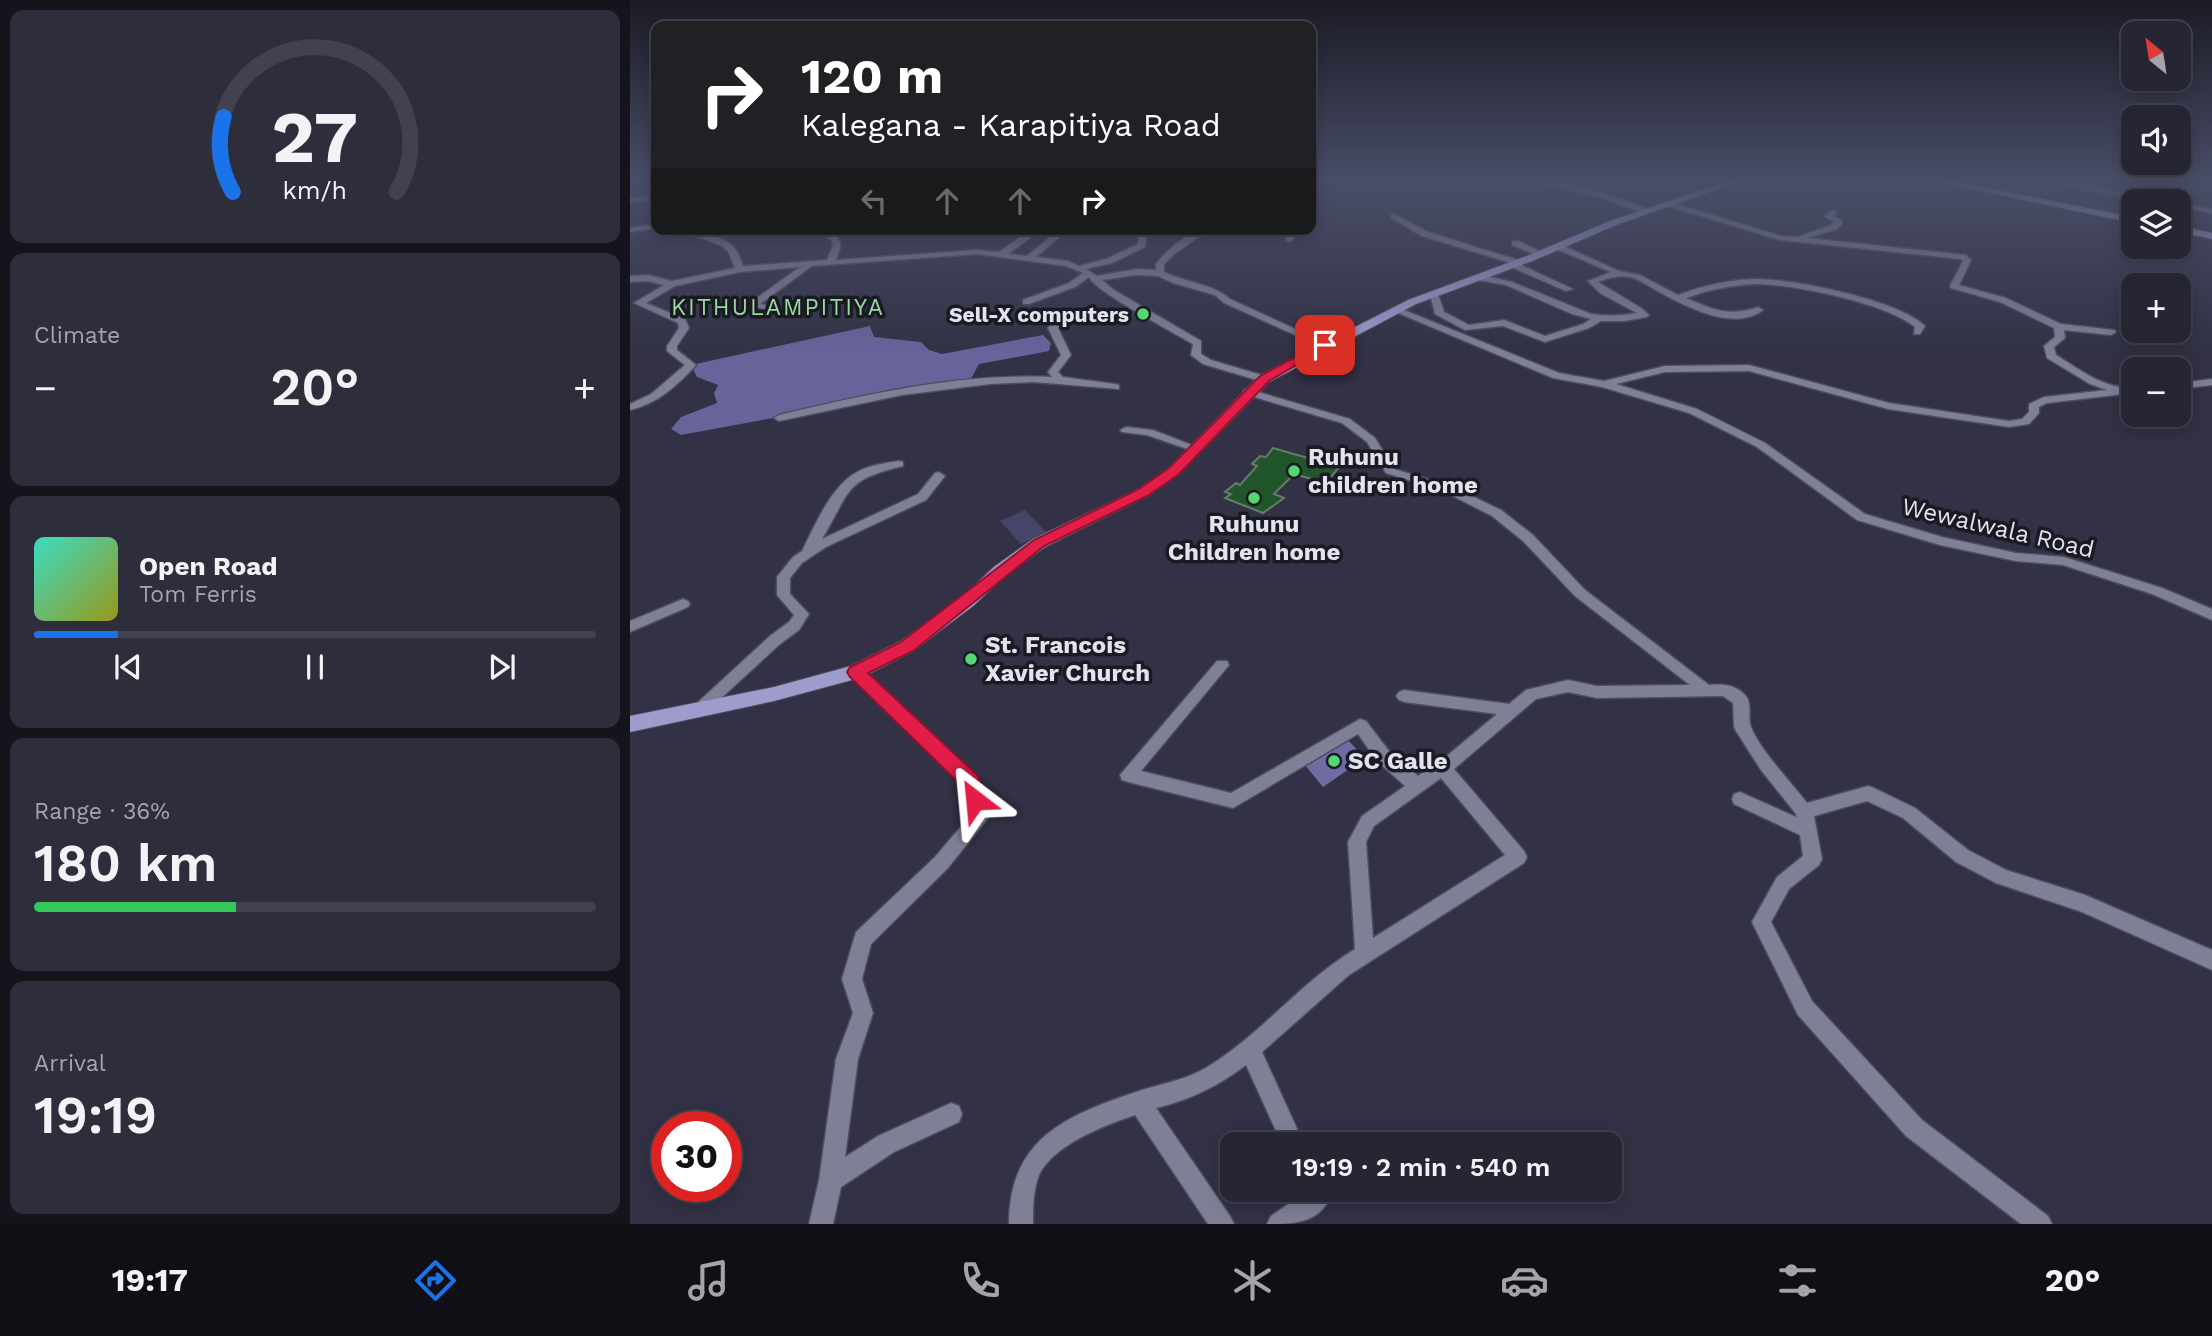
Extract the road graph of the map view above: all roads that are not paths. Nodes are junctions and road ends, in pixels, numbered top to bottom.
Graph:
1 (709, 238) edge
2 (833, 238) edge
3 (1024, 238) edge
4 (1054, 238) edge
5 (1142, 238) edge
6 (1193, 238) edge
7 (1442, 238) edge
8 (1580, 238) edge
9 (1782, 238) edge
10 (1796, 238) edge
11 (1793, 239) junction
12 (1515, 243) dead end
13 (1559, 247) junction
14 (1003, 253) junction
15 (924, 256) junction
16 (1523, 258) junction
17 (1029, 259) junction
18 (830, 263) junction
19 (810, 264) junction
20 (897, 268) dead end
21 (1079, 268) junction
22 (740, 269) junction
23 (1615, 271) junction
24 (1160, 273) junction
25 (1091, 276) junction
26 (1481, 278) junction
27 (630, 279) edge
28 (671, 284) junction
29 (1569, 289) dead end
30 (1434, 294) junction
31 (1678, 298) junction
32 (1026, 302) dead end
33 (1396, 310) junction
34 (1758, 310) dead end
35 (797, 314) dead end
36 (1602, 316) junction
37 (1052, 320) dead end
38 (1543, 326) dead end
39 (1472, 327) junction
40 (2059, 327) junction
41 (1917, 332) dead end
42 (2110, 332) dead end
43 (1560, 333) junction
44 (1467, 340) junction
45 (1325, 345) junction
46 (1264, 379) junction
47 (1060, 381) junction
48 (2212, 382) edge
49 (1604, 384) junction
50 (2191, 385) edge
51 (1115, 387) dead end
52 (2121, 391) joint
53 (1248, 392) junction
54 (630, 407) edge
55 (779, 418) dead end
56 (1126, 430) dead end
57 (1196, 449) junction
58 (899, 464) dead end
59 (939, 476) dead end
60 (808, 551) junction
61 (683, 604) dead end
62 (2212, 615) edge
63 (630, 627) edge
64 (1222, 665) dead end
65 (856, 672) junction
66 (1706, 691) junction
67 (1404, 695) dead end
68 (701, 708) junction
69 (1513, 710) junction
70 (630, 724) edge
71 (1443, 768) junction
72 (1417, 786) junction
73 (1741, 799) dead end
74 (1804, 820) junction
75 (1365, 954) junction
76 (2212, 960) edge
77 (1250, 1049) junction
78 (1139, 1102) junction
79 (951, 1114) dead end
80 (1288, 1132) edge
81 (831, 1180) junction
82 (1312, 1202) edge
83 (821, 1224) edge
84 (1021, 1224) edge
85 (1222, 1224) edge
86 (1279, 1224) edge
87 (2040, 1224) edge

1 - 22 street
2 - 18 street
3 - 14 street
4 - 17 street
5 - 21 street
6 - 24 street
7 - 16 street
8 - 13 main road
9 - 11 street
10 - 11 street
11 - 40 street
12 - 16 street
13 - 16 main road
13 - 23 street
14 - 15 street
14 - 17 street
15 - 18 street
15 - 20 street
16 - 26 main road
16 - 29 street
17 - 21 street
18 - 19 street
19 - 22 street
19 - 35 street
21 - 25 street
22 - 28 street
23 - 31 street
23 - 36 street
24 - 25 street
24 - 45 street
25 - 32 street
25 - 46 street
26 - 30 main road
26 - 36 street
27 - 28 street
28 - 54 street
30 - 33 main road
30 - 39 street
31 - 34 street
31 - 41 street
33 - 44 street, Wewalwala Road
33 - 45 main road
36 - 43 street
37 - 47 street
38 - 43 street
39 - 43 street
39 - 44 street
40 - 42 street
40 - 52 street
44 - 49 street, Wewalwala Road
45 - 46 main road
46 - 53 main road
47 - 51 street
47 - 55 street
48 - 50 street
49 - 52 street
49 - 62 street, Wewalwala Road
53 - 57 main road
53 - 66 street
56 - 57 street
57 - 65 main road
58 - 60 street
59 - 60 street
60 - 68 street
61 - 63 street
64 - 72 street
65 - 68 main road
65 - 81 street
66 - 69 street
66 - 74 street
67 - 69 street
68 - 70 main road
69 - 71 street
71 - 72 street
71 - 75 street
72 - 75 street
73 - 74 street
74 - 76 street
74 - 87 street
75 - 77 street
77 - 78 street
77 - 80 street
78 - 84 street
78 - 85 street
79 - 81 street
81 - 83 street
82 - 86 street

